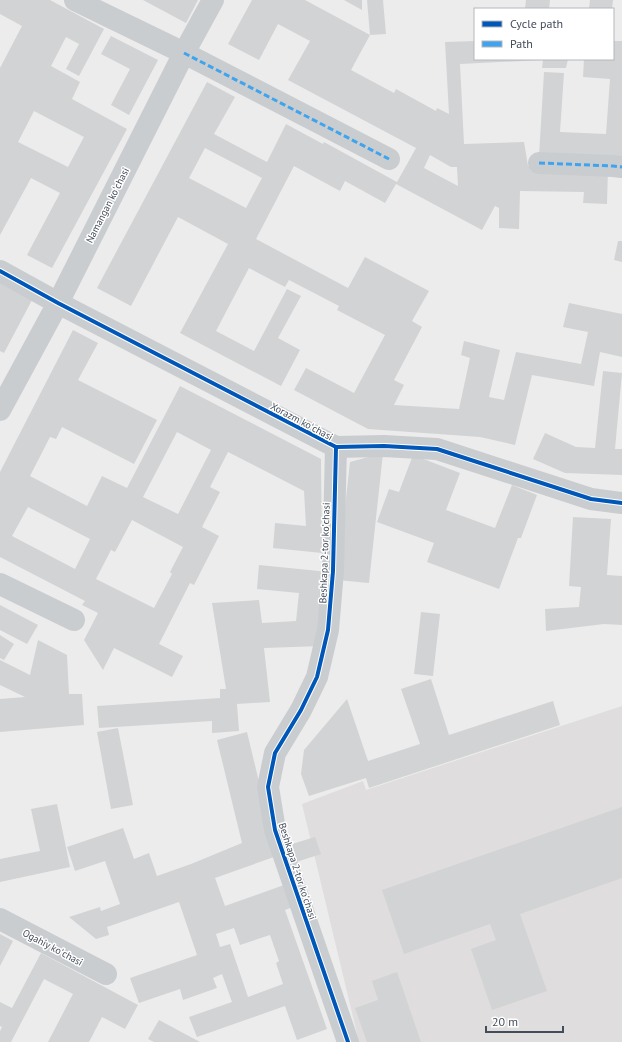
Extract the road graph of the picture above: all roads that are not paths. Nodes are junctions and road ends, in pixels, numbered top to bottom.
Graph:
1 (75, 0) edge
2 (213, 0) edge
3 (184, 53) junction
4 (390, 159) dead end
5 (539, 163) dead end
6 (622, 168) edge
7 (0, 271) edge
8 (58, 302) junction
9 (0, 410) edge
10 (336, 448) junction
11 (622, 503) edge
12 (0, 584) edge
13 (74, 620) dead end
14 (0, 919) edge
15 (106, 974) dead end
16 (348, 1042) edge

1 - 3 street
2 - 3 street, Namangan koʻchasi
3 - 4 street
3 - 8 street, Namangan koʻchasi
5 - 6 street
7 - 8 street, Xorazm koʻchasi
8 - 9 street, Namangan koʻchasi
8 - 10 street, Xorazm koʻchasi
10 - 11 street, Xorazm koʻchasi
10 - 16 street, Beshkapa 2-tor koʼchasi
12 - 13 street
14 - 15 street, Ogahiy koʻchasi

